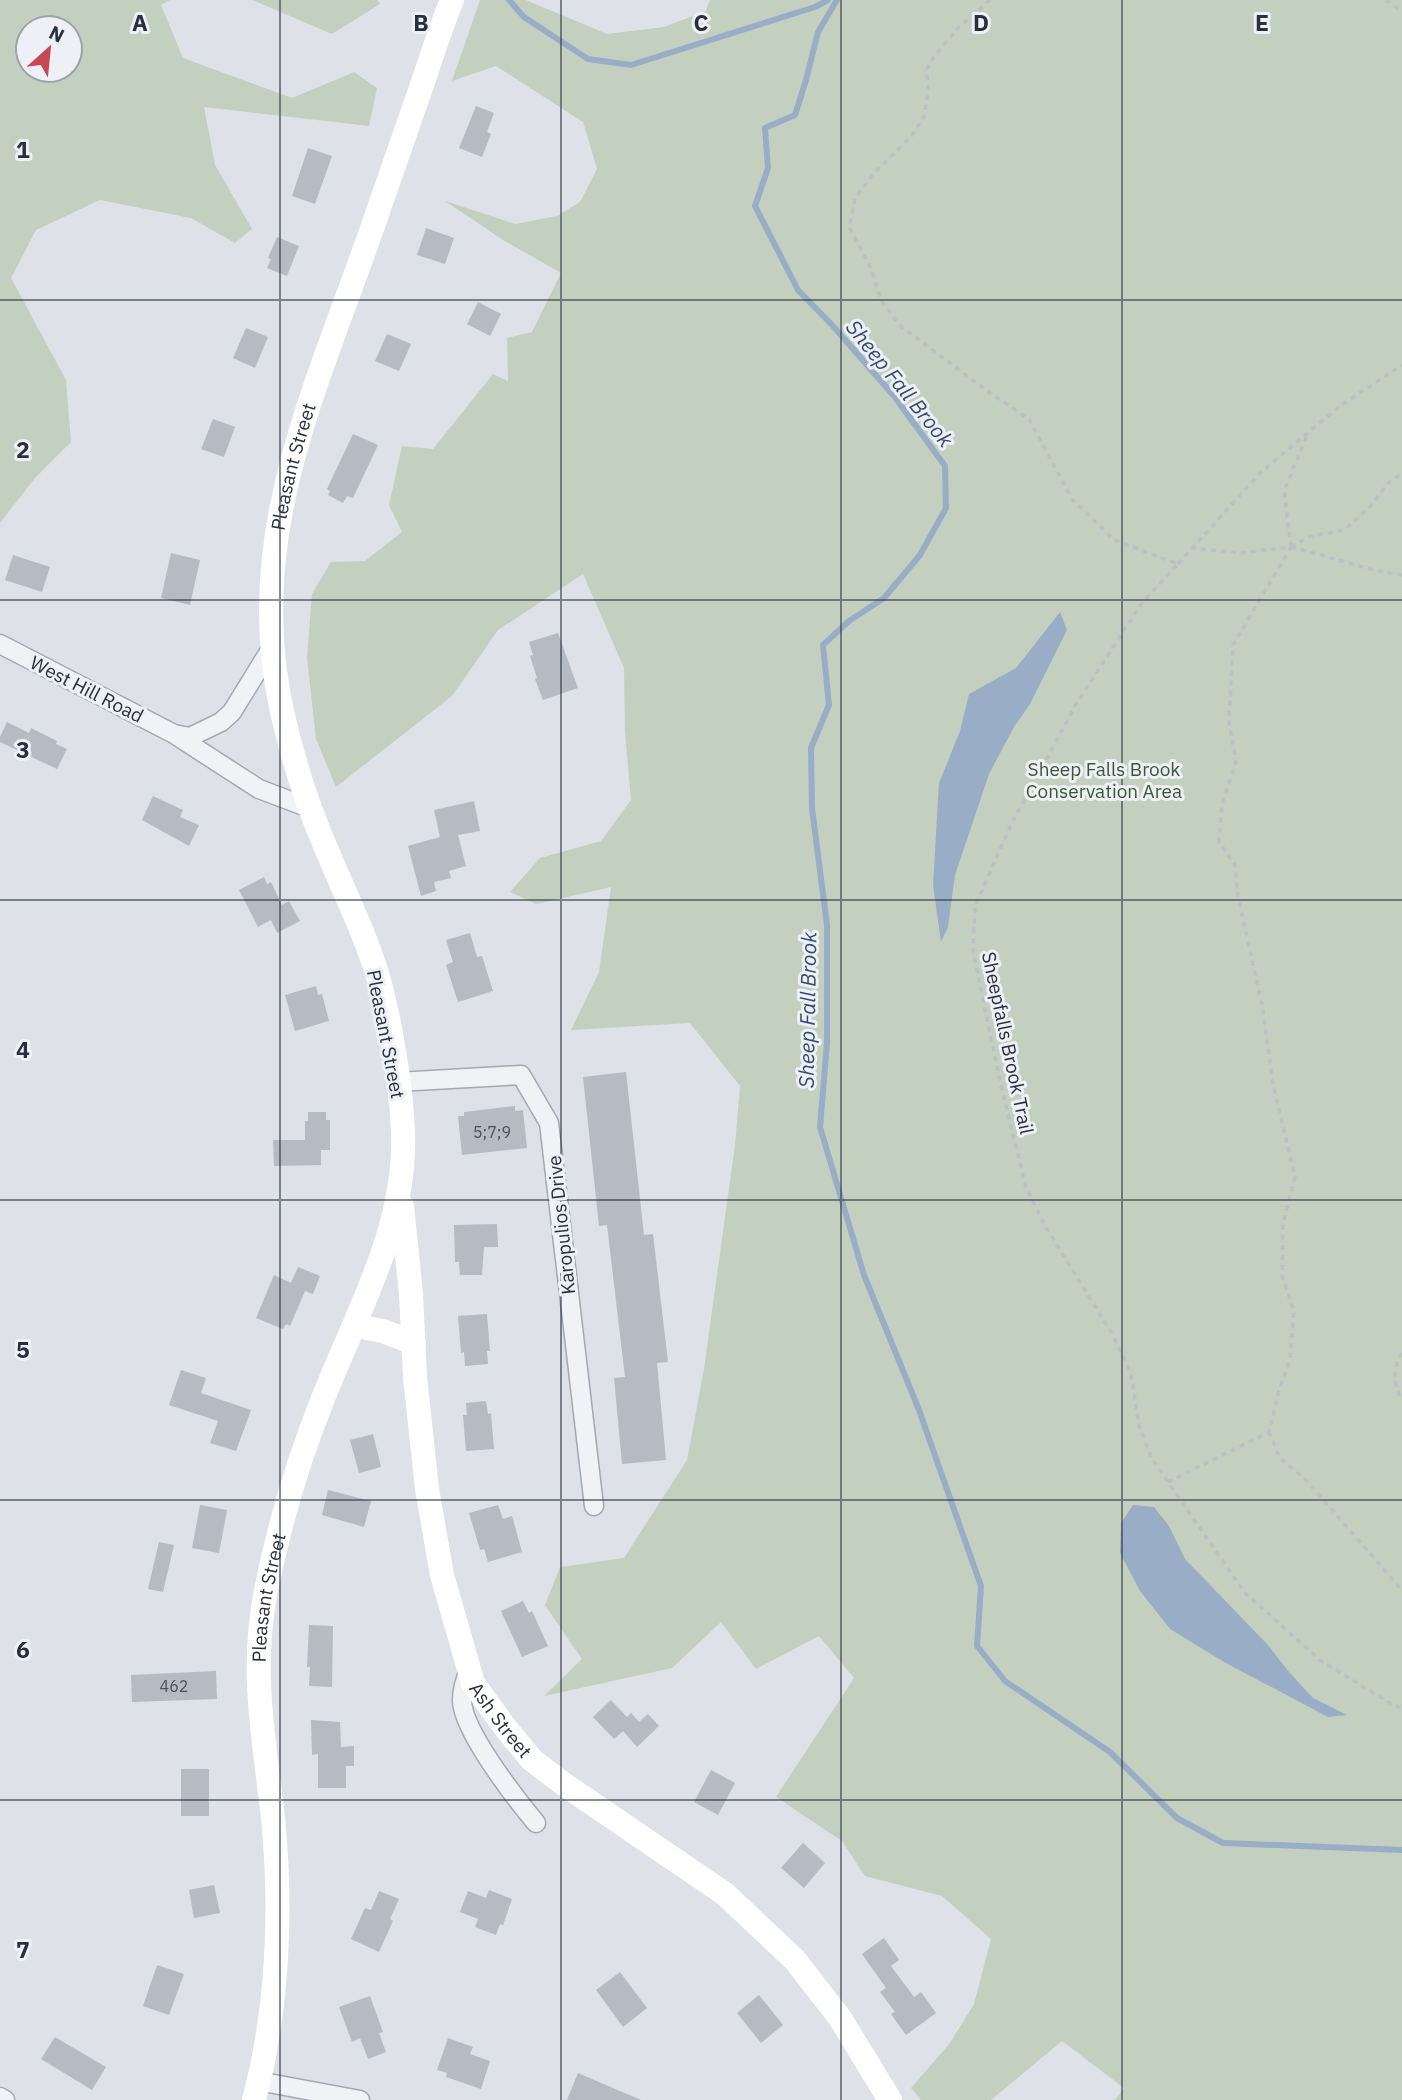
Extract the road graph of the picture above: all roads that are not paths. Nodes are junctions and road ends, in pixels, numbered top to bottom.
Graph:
1 (444, 2) edge
2 (0, 644) edge
3 (272, 647) junction
4 (174, 734) junction
5 (312, 809) junction
6 (397, 1082) junction
7 (400, 1187) junction
8 (355, 1326) junction
9 (414, 1343) junction
10 (594, 1506) dead end
11 (470, 1669) junction
12 (536, 1824) dead end
13 (256, 2091) edge
14 (0, 2097) edge
15 (5, 2100) edge
16 (360, 2100) edge
17 (890, 2100) edge

1 - 3 street, Pleasant Street
2 - 4 street, West Hill Road
3 - 4 street
3 - 5 street, Pleasant Street
4 - 5 street, West Hill Road
5 - 6 street, Pleasant Street
6 - 7 street, Pleasant Street
6 - 10 street, Karopulios Drive
7 - 8 street, Pleasant Street
7 - 9 street, Ash Street
8 - 9 street
8 - 13 street, Pleasant Street
9 - 11 street, Ash Street
11 - 12 street
11 - 17 street, Ash Street
13 - 16 street
14 - 15 street

